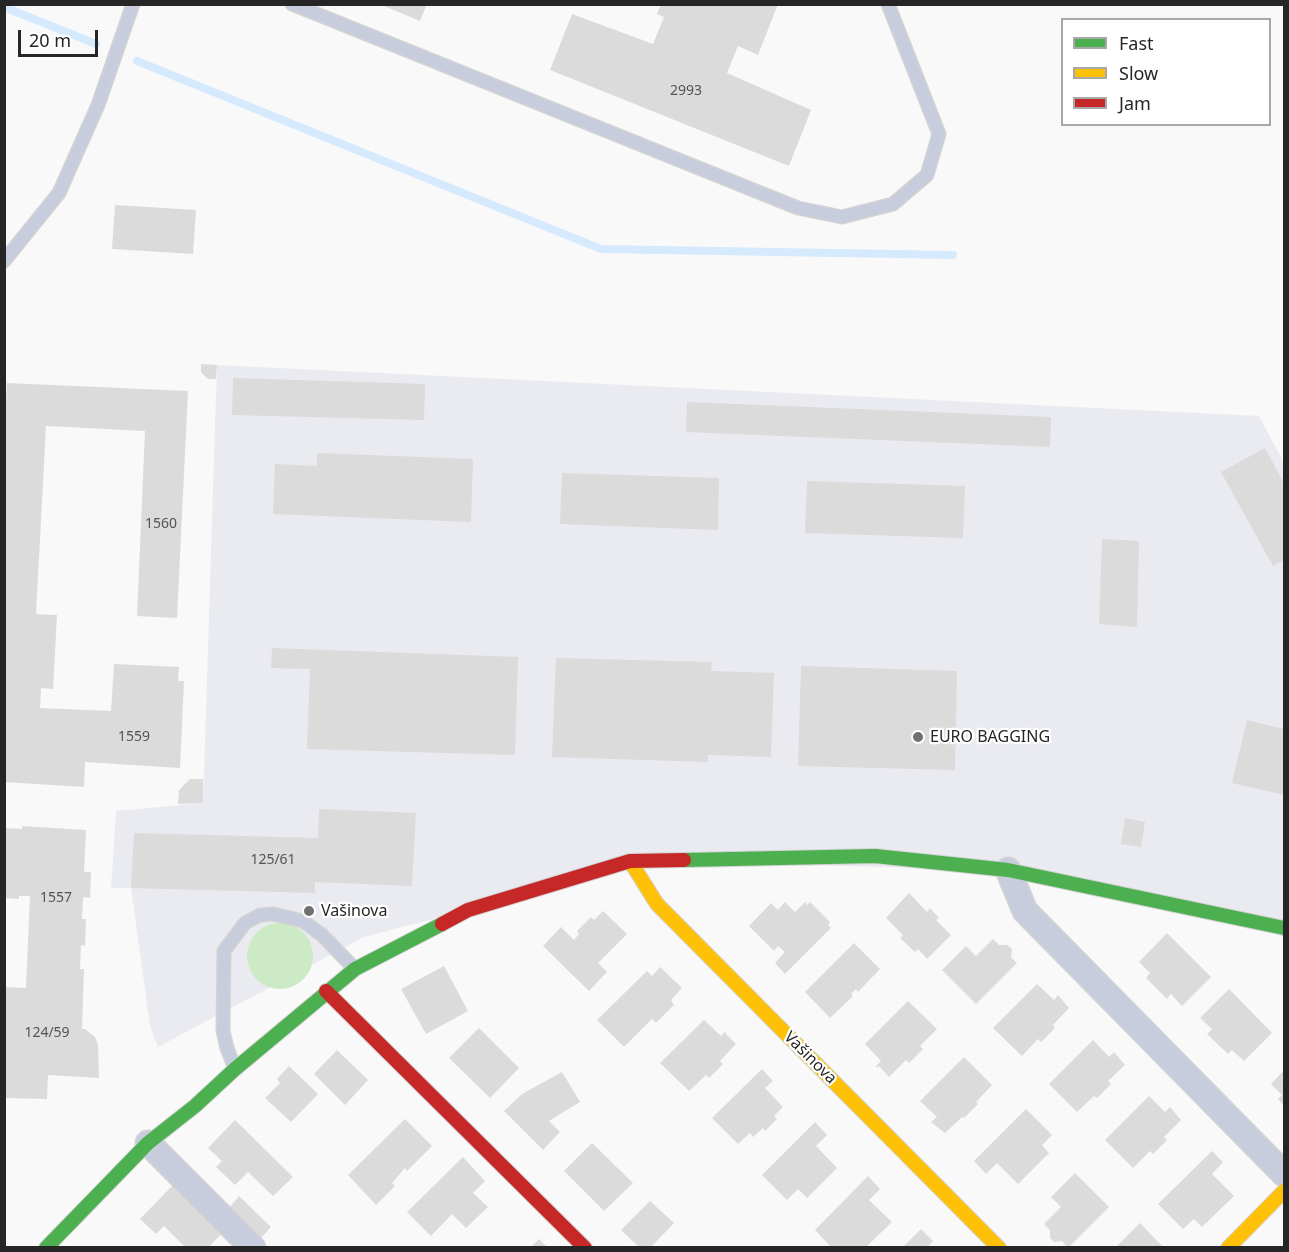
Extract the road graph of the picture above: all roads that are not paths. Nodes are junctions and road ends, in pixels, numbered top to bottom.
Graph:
1 (133, 4) edge
2 (292, 4) edge
3 (888, 4) edge
4 (4, 261) edge
5 (630, 861) junction
6 (1008, 870) junction
7 (1284, 928) edge
8 (355, 969) junction
9 (326, 991) junction
10 (236, 1069) junction
11 (148, 1143) junction
12 (1284, 1174) edge
13 (1284, 1191) edge
14 (46, 1248) edge
15 (253, 1248) edge
16 (585, 1248) edge
17 (999, 1248) edge
18 (1228, 1248) edge

1 - 4 lane
2 - 3 lane
5 - 6 street
5 - 8 street
5 - 17 street, Vašinova
6 - 7 street
6 - 12 street
8 - 9 street
8 - 10 lane
9 - 10 street
9 - 16 street
10 - 11 street
11 - 14 street
11 - 15 street
13 - 18 street

